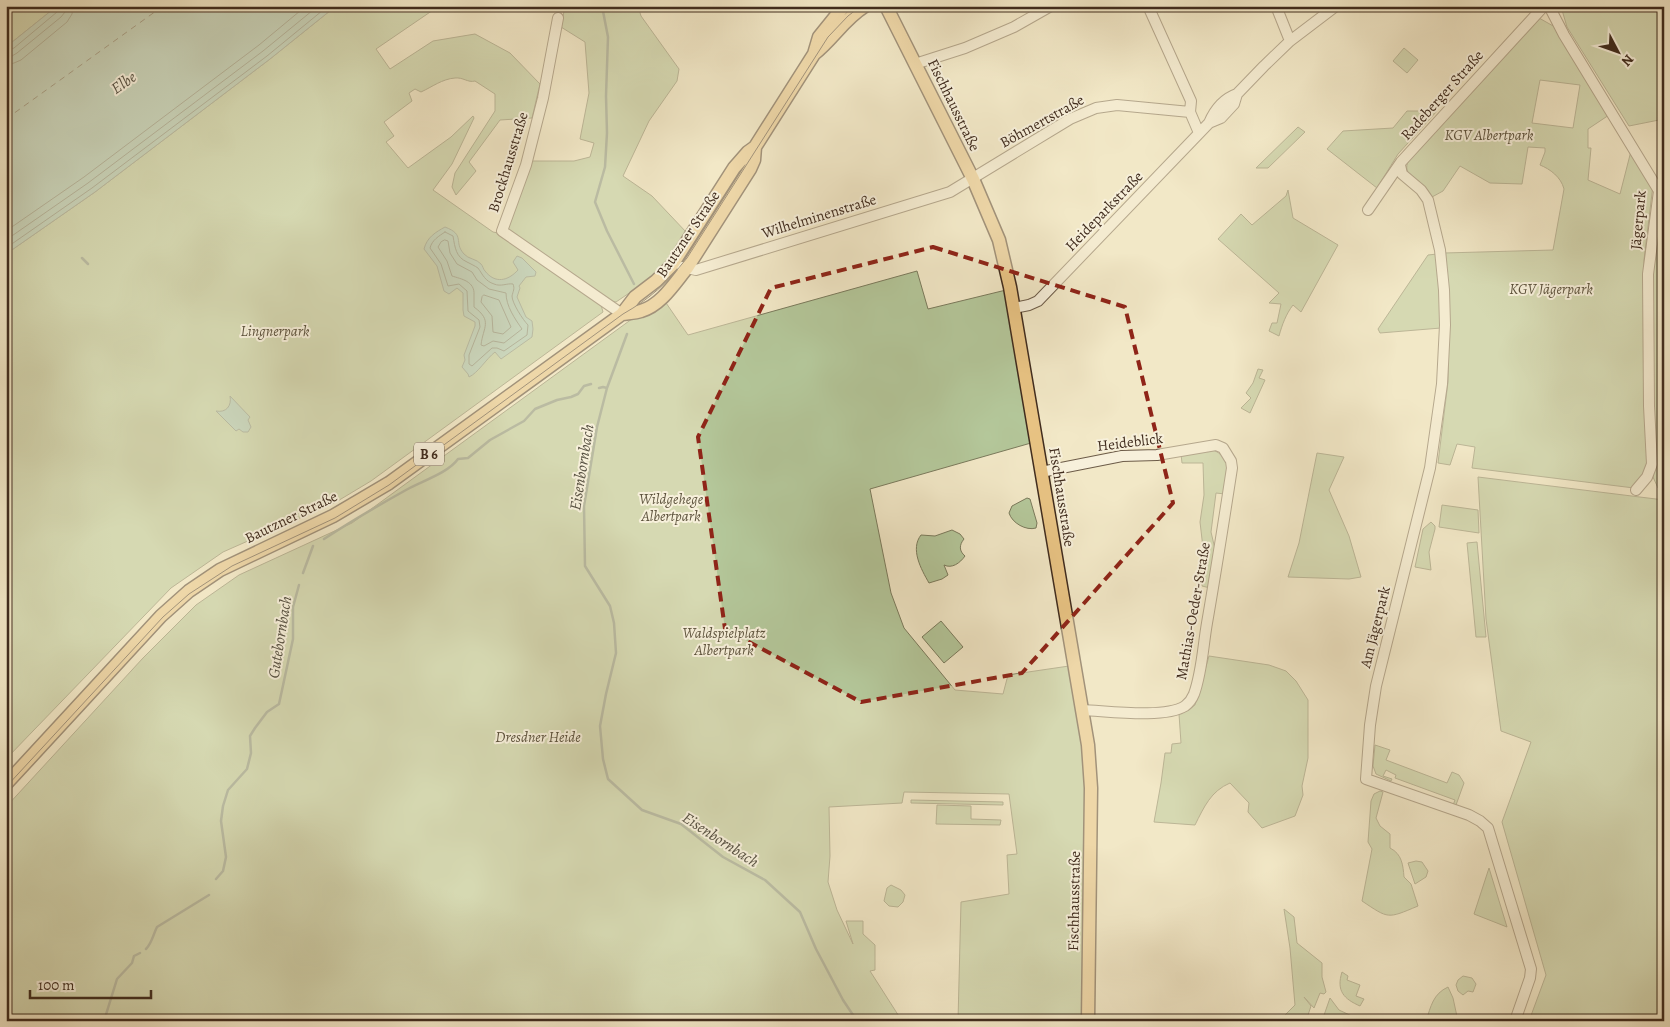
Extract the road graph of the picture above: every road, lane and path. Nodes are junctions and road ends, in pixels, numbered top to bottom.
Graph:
1 (844, 6) edge
2 (865, 6) edge
3 (886, 6) edge
4 (1051, 6) edge
5 (1148, 6) edge
6 (1276, 6) edge
7 (1336, 6) edge
8 (1544, 6) edge
9 (1549, 6) edge
10 (558, 18) dead end
11 (1290, 41) junction
12 (814, 54) junction
13 (915, 64) junction
14 (1190, 112) junction
15 (1199, 133) junction
16 (755, 147) junction
17 (1400, 165) junction
18 (973, 179) junction
19 (1368, 210) dead end
20 (672, 265) junction
21 (687, 268) junction
22 (1014, 308) junction
23 (622, 314) junction
24 (1223, 448) joint
25 (1041, 472) junction
26 (1636, 490) dead end
27 (1083, 710) junction
28 (6, 784) edge
29 (1088, 1021) edge
30 (1515, 1021) edge

1 - 12 main road, Bautzner Straße / B 6
2 - 12 main road, Bautzner Straße / B 6
3 - 13 main road, Fischhausstraße
4 - 13 street
5 - 14 street
6 - 11 street
7 - 11 street, Heideparkstraße
8 - 17 street, Radeberger Straße
9 - 26 street, Jägerpark
10 - 23 street, Brockhausstraße
11 - 15 street, Heideparkstraße
12 - 16 main road, Bautzner Straße / B 6
13 - 18 main road, Fischhausstraße
14 - 15 street
14 - 18 street, Böhmertstraße
15 - 22 street, Heideparkstraße
16 - 20 main road, Bautzner Straße / B 6
16 - 21 main road, Bautzner Straße / B 6
17 - 19 street, Radeberger Straße
17 - 30 street, Am Jägerpark
18 - 21 street, Wilhelminenstraße
18 - 22 main road, Fischhausstraße
20 - 21 street, Wilhelminenstraße
20 - 23 main road, Bautzner Straße / B 6
21 - 23 main road, Bautzner Straße / B 6
22 - 25 main road, Fischhausstraße
23 - 28 main road, Bautzner Straße / B 6
24 - 25 street, Heideblick
24 - 27 street, Mathias-Oeder-Straße
25 - 27 main road, Fischhausstraße
27 - 29 main road, Fischhausstraße

